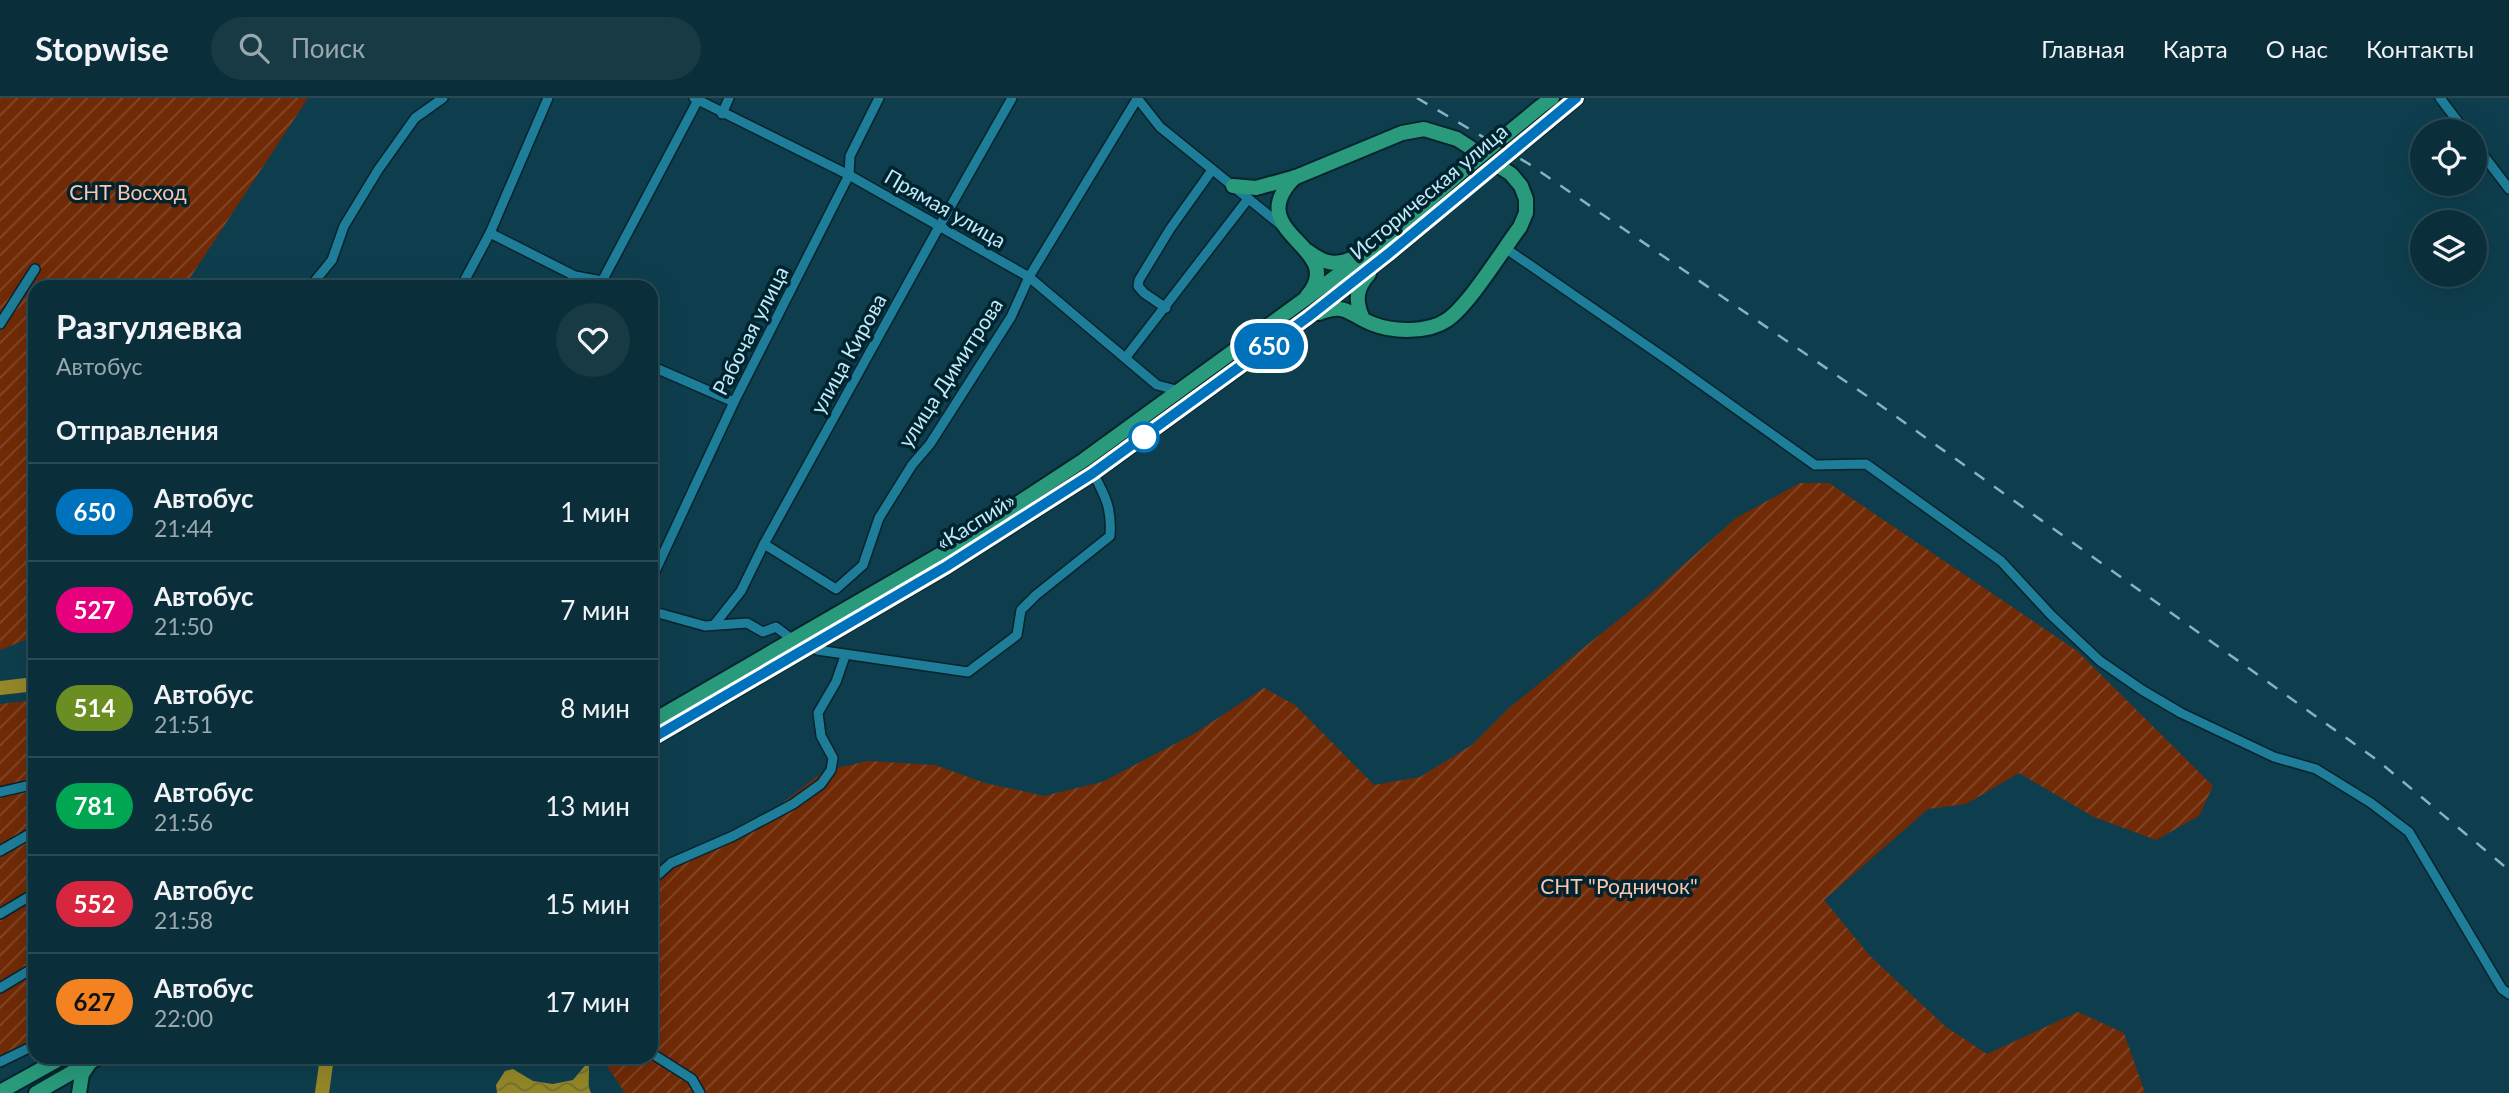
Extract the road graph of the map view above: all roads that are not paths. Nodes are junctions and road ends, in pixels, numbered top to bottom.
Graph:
1 (443, 98) edge
2 (548, 98) edge
3 (729, 98) edge
4 (879, 98) edge
5 (1012, 98) edge
6 (1576, 98) edge
7 (2440, 98) edge
8 (696, 99) edge
9 (1137, 99) edge
10 (1546, 103) edge
11 (722, 114) junction
12 (2456, 119) edge
13 (2487, 160) edge
14 (1212, 170) junction
15 (849, 175) junction
16 (1296, 177) junction
17 (1233, 186) junction
18 (2509, 188) edge
19 (1248, 199) junction
20 (940, 225) junction
21 (1283, 227) junction
22 (491, 233) junction
23 (1303, 246) junction
24 (1504, 248) junction
25 (1371, 251) junction
26 (1388, 254) junction
27 (36, 269) dead end
28 (1029, 277) junction
29 (29, 280) edge
30 (316, 280) edge
31 (465, 280) edge
32 (588, 280) edge
33 (603, 280) edge
34 (28, 281) edge
35 (1166, 308) junction
36 (1303, 311) junction
37 (1362, 317) junction
38 (0, 324) edge
39 (1126, 358) junction
40 (658, 369) edge
41 (1157, 385) junction
42 (1181, 391) junction
43 (734, 402) junction
44 (1154, 410) junction
45 (1093, 473) junction
46 (764, 544) junction
47 (658, 565) edge
48 (658, 613) edge
49 (714, 625) junction
50 (807, 646) junction
51 (845, 656) junction
52 (658, 719) edge
53 (658, 735) edge
54 (28, 786) edge
55 (0, 792) edge
56 (28, 835) edge
57 (0, 851) edge
58 (658, 875) edge
59 (28, 897) edge
60 (0, 914) edge
61 (28, 971) edge
62 (0, 988) edge
63 (2509, 994) edge
64 (28, 1053) edge
65 (658, 1057) edge
66 (0, 1062) edge
67 (49, 1064) edge
68 (86, 1064) edge
69 (91, 1064) edge
70 (0, 1092) edge
71 (38, 1092) edge
72 (70, 1093) edge
73 (79, 1093) edge
74 (699, 1093) edge

1 - 30 street
2 - 22 street
3 - 11 street
4 - 15 street, Рабочая улица
5 - 20 street, улица Кирова
6 - 26 highway, Историческая улица, bridge
7 - 12 street
8 - 11 street, Прямая улица
8 - 33 street
9 - 14 street
9 - 28 street, улица Димитрова
10 - 25 highway, Историческая улица, bridge
11 - 15 street, Прямая улица
13 - 18 street
14 - 17 street
14 - 35 street
15 - 20 street, Прямая улица
15 - 43 street, Рабочая улица
16 - 17 highway
16 - 21 highway
16 - 24 highway
17 - 19 street
19 - 21 street
19 - 35 street
20 - 28 street, Прямая улица
20 - 46 street, улица Кирова
21 - 23 highway
22 - 31 street
22 - 32 street
23 - 25 highway
23 - 36 highway
24 - 37 highway
24 - 63 street
25 - 36 highway, Историческая улица
26 - 36 highway, Историческая улица
26 - 37 highway
27 - 29 street
28 - 39 street, Прямая улица
28 - 46 street, улица Димитрова
34 - 38 street
35 - 39 street
36 - 37 highway
36 - 42 highway, «Каспий»
36 - 45 highway, «Каспий»
39 - 41 street, Прямая улица
40 - 43 street
41 - 42 street
41 - 44 street
42 - 44 highway, «Каспий»
43 - 47 street, Рабочая улица
44 - 50 highway, «Каспий»
45 - 50 highway, «Каспий»
45 - 51 street
46 - 49 street, улица Кирова
48 - 49 street
49 - 50 street
50 - 51 street
50 - 52 highway, «Каспий»
50 - 53 highway, «Каспий»
51 - 58 street
54 - 55 street
56 - 57 street
59 - 60 street
61 - 62 street
64 - 66 street
65 - 74 street
67 - 70 highway
68 - 71 highway
69 - 73 highway
71 - 72 highway

